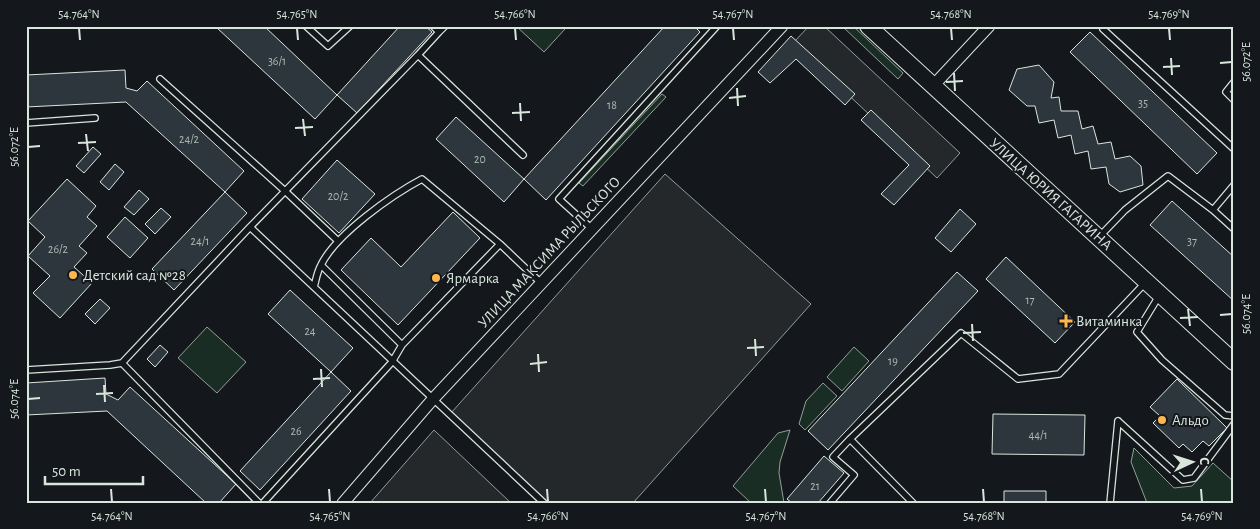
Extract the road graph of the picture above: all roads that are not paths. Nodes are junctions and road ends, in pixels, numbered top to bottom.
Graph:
1 (306, 26) edge
2 (350, 26) edge
3 (434, 26) edge
4 (445, 26) edge
5 (717, 26) edge
6 (989, 26) edge
7 (1106, 26) edge
8 (871, 27) edge
9 (776, 28) edge
10 (439, 32) junction
11 (418, 55) junction
12 (160, 78) dead end
13 (1234, 82) edge
14 (933, 86) junction
15 (1234, 100) edge
16 (95, 118) dead end
17 (26, 123) edge
18 (1234, 149) edge
19 (523, 156) dead end
20 (1234, 185) edge
21 (285, 191) junction
22 (1213, 210) junction
23 (250, 227) junction
24 (592, 228) junction
25 (1234, 229) edge
26 (1099, 238) junction
27 (338, 241) junction
28 (500, 244) junction
29 (321, 265) junction
30 (1146, 282) junction
31 (541, 283) junction
32 (314, 287) junction
33 (1160, 295) junction
34 (402, 345) junction
35 (392, 362) junction
36 (1234, 362) edge
37 (122, 363) junction
38 (26, 370) edge
39 (433, 399) junction
40 (1234, 416) edge
41 (1234, 424) edge
42 (850, 439) junction
43 (259, 503) edge
44 (264, 503) edge
45 (342, 503) edge
46 (544, 503) edge
47 (830, 503) edge
48 (913, 503) edge
49 (1110, 503) edge

1 - 2 lane
3 - 10 lane
4 - 10 lane
5 - 24 lane
6 - 14 street
7 - 18 lane
8 - 14 main road, УЛИЦА ЮРИЯ ГАГАРИНА
9 - 24 street, УЛИЦА МАКСИМА РЫЛЬСКОГО
10 - 11 lane
11 - 19 lane
11 - 21 lane
12 - 21 lane
13 - 15 lane
14 - 26 main road, УЛИЦА ЮРИЯ ГАГАРИНА
16 - 17 lane
20 - 22 lane
21 - 23 lane
21 - 27 lane
22 - 25 lane
22 - 26 lane
23 - 32 lane
23 - 37 lane
24 - 31 street, УЛИЦА МАКСИМА РЫЛЬСКОГО
26 - 30 main road, УЛИЦА ЮРИЯ ГАГАРИНА
27 - 28 lane
27 - 29 lane
28 - 31 lane
28 - 34 lane
29 - 32 lane
29 - 34 lane
30 - 33 main road, УЛИЦА ЮРИЯ ГАГАРИНА
30 - 42 lane
31 - 39 street, УЛИЦА МАКСИМА РЫЛЬСКОГО
32 - 35 lane
33 - 36 main road, УЛИЦА ЮРИЯ ГАГАРИНА
33 - 40 lane
34 - 35 lane
35 - 39 lane
35 - 44 lane
37 - 38 lane
37 - 43 lane
39 - 45 street, УЛИЦА МАКСИМА РЫЛЬСКОГО
39 - 46 lane
41 - 49 lane
42 - 47 lane
42 - 48 lane

